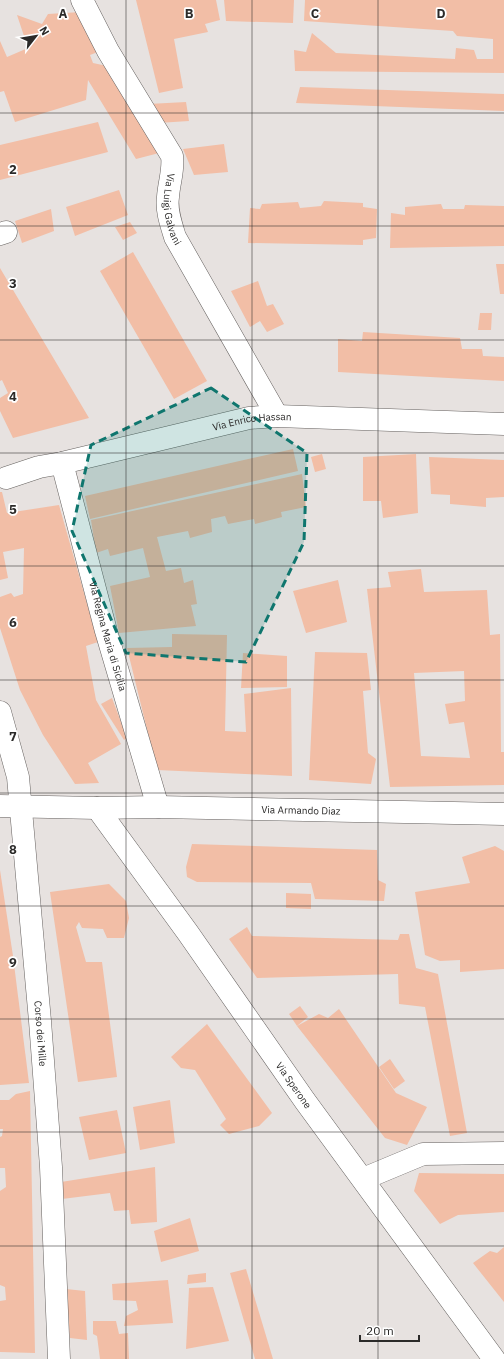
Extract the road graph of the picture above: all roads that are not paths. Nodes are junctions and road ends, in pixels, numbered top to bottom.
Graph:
1 (82, 0) edge
2 (277, 416) junction
3 (504, 424) edge
4 (62, 463) junction
5 (6, 478) dead end
6 (0, 712) edge
7 (10, 807) edge
8 (158, 807) junction
9 (97, 808) junction
10 (504, 814) edge
11 (504, 1153) edge
12 (363, 1179) junction
13 (59, 1359) edge
14 (494, 1359) edge

1 - 2 street, Via Luigi Galvani
2 - 3 street, Via Enrico Hassan
2 - 4 street, Via Enrico Hassan
4 - 5 street, Via Enrico Hassan
4 - 8 street, Via Regina Maria di Sicilia
6 - 7 street, Corso dei Mille
7 - 9 street, Via Armando Diaz
7 - 13 street, Corso dei Mille
8 - 9 street, Via Armando Diaz
8 - 10 street, Via Armando Diaz
9 - 12 street, Via Sperone
11 - 12 street
12 - 14 street, Via Sperone

